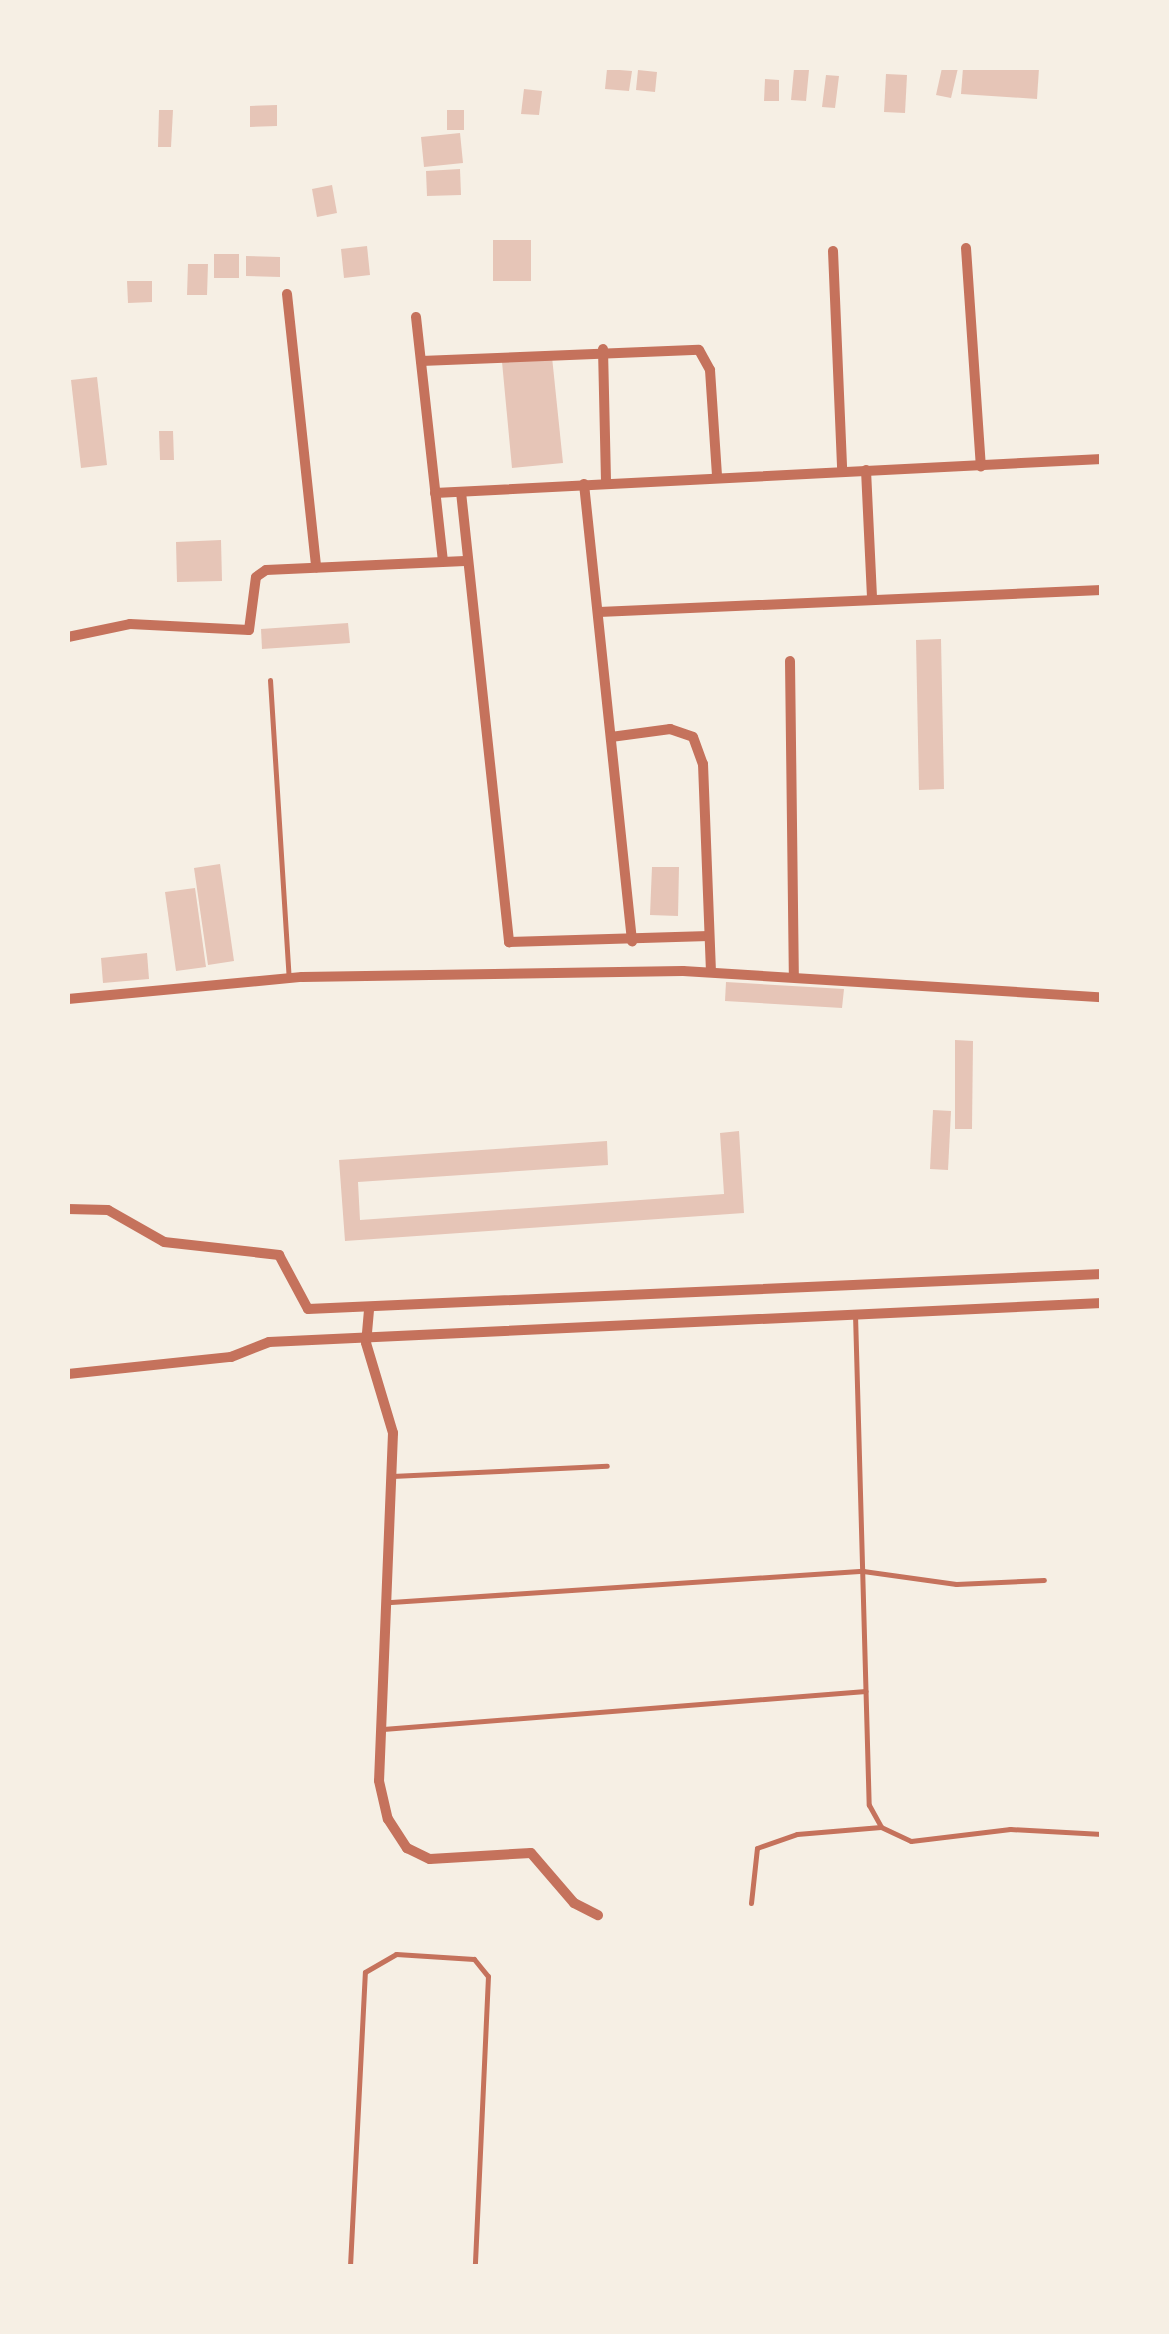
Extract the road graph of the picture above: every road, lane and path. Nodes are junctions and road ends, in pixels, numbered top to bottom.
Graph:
1 (966, 248) dead end
2 (833, 251) dead end
3 (288, 294) dead end
4 (416, 317) dead end
5 (603, 349) junction
6 (421, 361) junction
7 (1102, 459) edge
8 (980, 466) junction
9 (842, 470) junction
10 (866, 470) junction
11 (716, 476) junction
12 (606, 480) junction
13 (584, 484) junction
14 (462, 492) junction
15 (435, 493) junction
16 (443, 560) junction
17 (465, 561) junction
18 (316, 567) junction
19 (1102, 590) edge
20 (872, 596) junction
21 (599, 612) junction
22 (68, 638) edge
23 (790, 661) dead end
24 (270, 680) dead end
25 (612, 738) junction
26 (709, 936) junction
27 (632, 941) junction
28 (711, 972) junction
29 (794, 976) junction
30 (289, 978) junction
31 (1102, 997) edge
32 (68, 999) edge
33 (68, 1208) edge
34 (1102, 1274) edge
35 (1102, 1303) edge
36 (369, 1310) junction
37 (856, 1311) junction
38 (366, 1342) junction
39 (68, 1374) edge
40 (607, 1466) dead end
41 (392, 1476) junction
42 (863, 1570) junction
43 (1044, 1580) dead end
44 (391, 1602) junction
45 (866, 1691) junction
46 (383, 1729) junction
47 (881, 1828) junction
48 (1102, 1834) edge
49 (750, 1903) dead end
50 (598, 1916) dead end
51 (350, 2266) edge
52 (475, 2266) edge

1 - 8 street
2 - 9 street
3 - 18 street
4 - 6 street
5 - 6 street
5 - 11 street
5 - 12 street
6 - 15 street
7 - 8 street
8 - 10 street
9 - 10 street
9 - 11 street
10 - 20 street
11 - 12 street
12 - 13 street
13 - 14 street
13 - 21 street
14 - 15 street
14 - 17 street
15 - 16 street
16 - 17 street
16 - 18 street
17 - 27 street
18 - 22 street
19 - 20 street
20 - 21 street
21 - 25 street
23 - 29 street
24 - 30 lane
25 - 26 street
25 - 27 street
26 - 27 street
26 - 28 street
28 - 29 street
28 - 30 street
29 - 31 street
30 - 32 street
33 - 36 street
34 - 36 street
35 - 37 street
36 - 38 street
37 - 38 street
37 - 42 lane
38 - 39 street
38 - 41 street
40 - 41 lane
41 - 44 street
42 - 43 lane
42 - 44 lane
42 - 45 lane
44 - 46 street
45 - 46 lane
45 - 47 lane
46 - 50 street
47 - 48 lane
47 - 49 lane
51 - 52 lane

